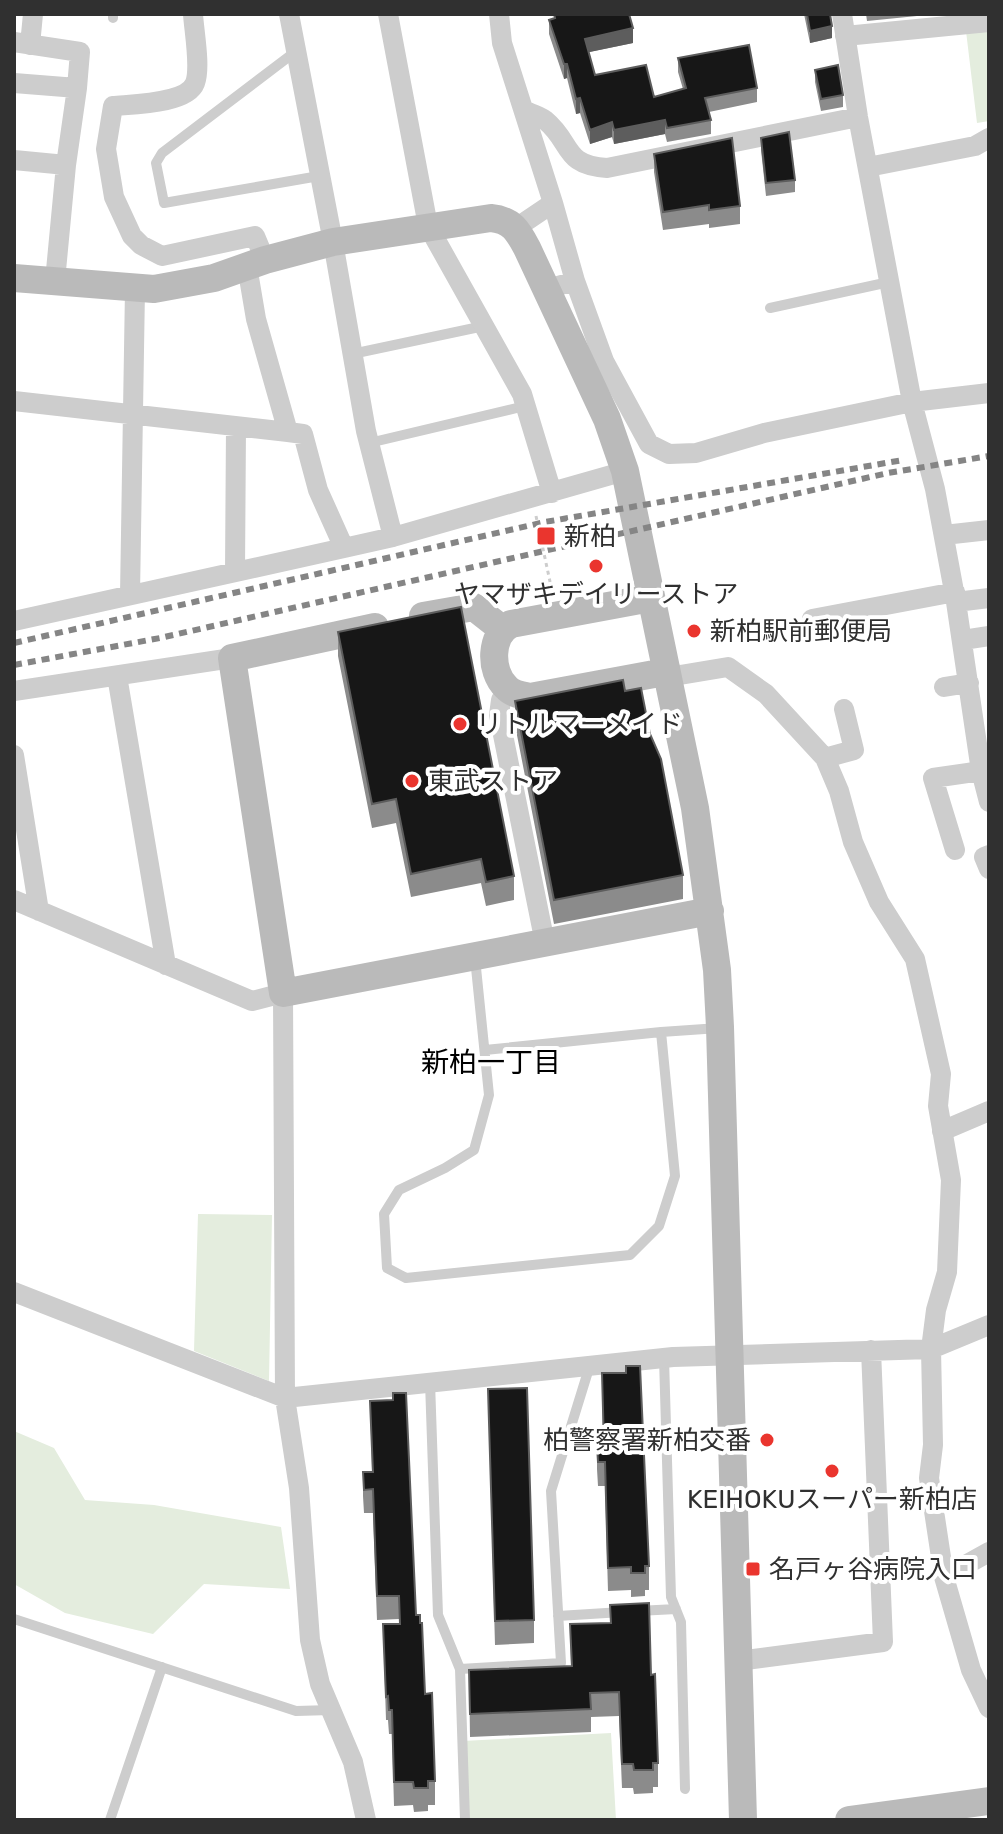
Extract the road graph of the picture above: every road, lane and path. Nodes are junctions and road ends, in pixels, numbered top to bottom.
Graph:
1 (33, 14) edge
2 (193, 14) edge
3 (289, 14) edge
4 (388, 14) edge
5 (499, 14) edge
6 (842, 14) edge
7 (989, 22) edge
8 (845, 36) junction
9 (22, 44) edge
10 (295, 52) junction
11 (14, 83) edge
12 (77, 88) junction
13 (523, 109) junction
14 (858, 117) junction
15 (989, 138) edge
16 (14, 160) edge
17 (66, 165) junction
18 (868, 167) junction
19 (319, 176) junction
20 (553, 203) junction
21 (428, 226) junction
22 (516, 228) junction
23 (333, 242) junction
24 (256, 263) junction
25 (14, 278) edge
26 (55, 281) junction
27 (575, 281) junction
28 (889, 282) junction
29 (135, 289) junction
30 (547, 289) junction
31 (770, 308) dead end
32 (484, 326) junction
33 (352, 354) junction
34 (989, 393) edge
35 (14, 401) edge
36 (912, 402) junction
37 (525, 406) junction
38 (134, 415) junction
39 (236, 426) junction
40 (288, 432) junction
41 (369, 443) junction
42 (625, 471) junction
43 (542, 496) junction
44 (989, 530) edge
45 (944, 535) junction
46 (393, 537) junction
47 (344, 548) junction
48 (235, 572) junction
49 (130, 595) junction
50 (956, 597) junction
51 (651, 598) junction
52 (989, 598) edge
53 (557, 614) junction
54 (812, 619) dead end
55 (14, 621) edge
56 (502, 629) junction
57 (989, 636) edge
58 (963, 640) junction
59 (232, 658) junction
60 (665, 672) junction
61 (117, 676) junction
62 (969, 683) junction
63 (944, 687) dead end
64 (508, 690) junction
65 (14, 691) edge
66 (981, 708) edge
67 (844, 709) dead end
68 (14, 755) edge
69 (825, 758) junction
70 (981, 771) junction
71 (989, 802) edge
72 (955, 850) dead end
73 (989, 855) edge
74 (989, 869) edge
75 (14, 900) edge
76 (39, 911) junction
77 (710, 911) junction
78 (545, 943) junction
79 (475, 956) junction
80 (166, 965) junction
81 (283, 993) junction
82 (720, 1027) junction
83 (661, 1032) junction
84 (485, 1050) junction
85 (989, 1111) edge
86 (942, 1131) junction
87 (14, 1292) edge
88 (989, 1325) edge
89 (931, 1349) junction
90 (871, 1350) junction
91 (730, 1356) junction
92 (664, 1358) junction
93 (590, 1365) junction
94 (430, 1382) junction
95 (285, 1398) junction
96 (989, 1552) edge
97 (944, 1577) junction
98 (676, 1609) junction
99 (558, 1616) junction
100 (14, 1619) edge
101 (738, 1661) junction
102 (162, 1667) junction
103 (460, 1669) junction
104 (989, 1708) edge
105 (331, 1710) junction
106 (685, 1789) dead end
107 (989, 1801) edge
108 (110, 1820) edge
109 (366, 1820) edge
110 (465, 1820) edge
111 (743, 1820) edge
112 (849, 1820) edge

1 - 9 street
2 - 24 street
3 - 10 street
4 - 21 street
5 - 13 street
6 - 8 street
7 - 8 street
8 - 14 street
9 - 12 street
10 - 19 street
10 - 19 lane
11 - 12 street
12 - 17 street
13 - 14 street
13 - 20 street
14 - 18 street
15 - 18 street
16 - 17 street
17 - 26 street
18 - 28 street
19 - 23 street
20 - 22 street
20 - 27 street
21 - 22 street
21 - 23 street
21 - 32 street
22 - 30 street
23 - 24 street
23 - 33 street
24 - 29 street
24 - 40 street
25 - 26 street
26 - 29 street
27 - 30 street
27 - 36 street
28 - 31 lane
28 - 36 street
29 - 38 street
30 - 42 street
32 - 33 lane
32 - 37 street
33 - 41 street
34 - 36 street
35 - 38 street
36 - 45 street
37 - 41 lane
37 - 43 street
38 - 39 street
38 - 49 street
39 - 40 street
39 - 48 street
40 - 47 street
41 - 46 street
42 - 43 street
42 - 51 street
43 - 46 street
43 - 53 path
44 - 45 street
45 - 50 street
46 - 47 street
47 - 48 street
48 - 49 street
49 - 55 street
50 - 52 street
50 - 54 street
50 - 58 street
51 - 53 street
51 - 60 street
53 - 56 street
56 - 59 street
56 - 64 street
57 - 58 street
58 - 62 street
59 - 61 street
59 - 81 street
60 - 64 street
60 - 69 street
60 - 77 street
61 - 65 street
61 - 80 street
62 - 63 street
62 - 66 street
64 - 78 street
66 - 70 street
67 - 69 street
68 - 76 street
69 - 86 street
70 - 71 street
70 - 72 street
73 - 74 street
75 - 76 street
76 - 80 street
77 - 78 street
77 - 82 street
78 - 79 street
79 - 81 street
79 - 84 lane
80 - 81 street
81 - 95 street
82 - 83 lane
82 - 91 street
83 - 84 lane
83 - 84 lane
85 - 86 street
86 - 89 street
87 - 95 street
88 - 89 street
89 - 90 street
89 - 97 street
90 - 91 street
90 - 101 street
91 - 92 street
91 - 101 street
92 - 93 street
92 - 98 lane
93 - 94 street
93 - 99 lane
94 - 95 street
94 - 103 lane
95 - 105 street
96 - 97 street
97 - 104 street
98 - 99 lane
98 - 106 lane
99 - 103 lane
100 - 102 lane
101 - 111 street
102 - 105 lane
102 - 108 lane
103 - 110 lane
105 - 109 street
107 - 112 street

